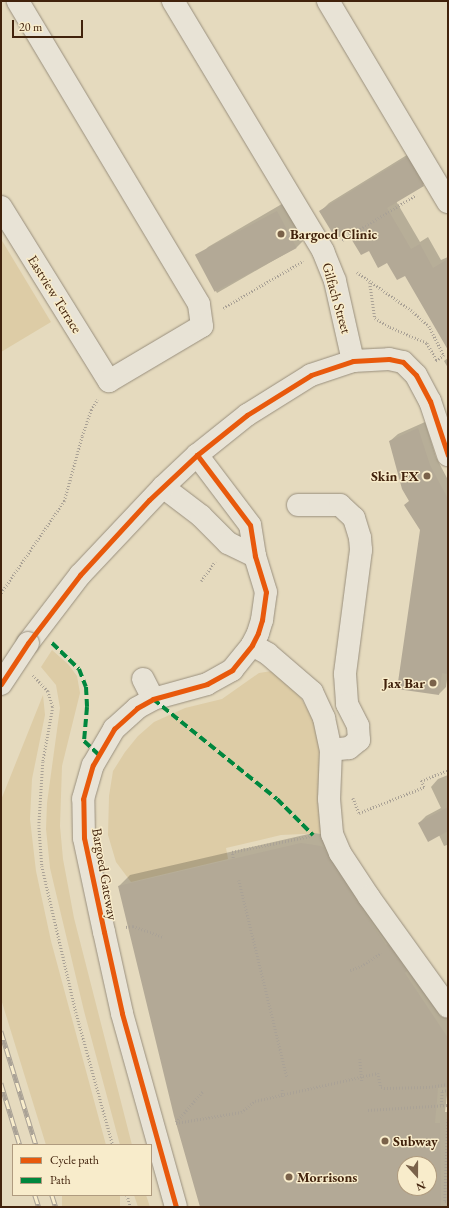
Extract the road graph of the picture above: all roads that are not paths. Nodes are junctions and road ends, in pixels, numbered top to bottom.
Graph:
1 (18, 1) edge
2 (173, 1) edge
3 (328, 1) edge
4 (448, 202) edge
5 (1, 207) edge
6 (353, 360) junction
7 (198, 455) junction
8 (448, 455) edge
9 (163, 487) junction
10 (298, 505) dead end
11 (255, 556) junction
12 (252, 645) junction
13 (143, 678) dead end
14 (1, 684) edge
15 (153, 699) junction
16 (331, 750) junction
17 (448, 1007) edge
18 (176, 1207) edge

1 - 5 street, Eastview Terrace
2 - 6 street, Gilfach Street
3 - 4 street
6 - 7 street
6 - 8 street
7 - 9 street
7 - 11 street, Bargoed Gateway
9 - 11 street
9 - 14 street, bridge
10 - 16 street
11 - 12 street, Bargoed Gateway
12 - 15 street, Bargoed Gateway
12 - 16 street
13 - 15 street
15 - 18 street, Bargoed Gateway
16 - 17 street

